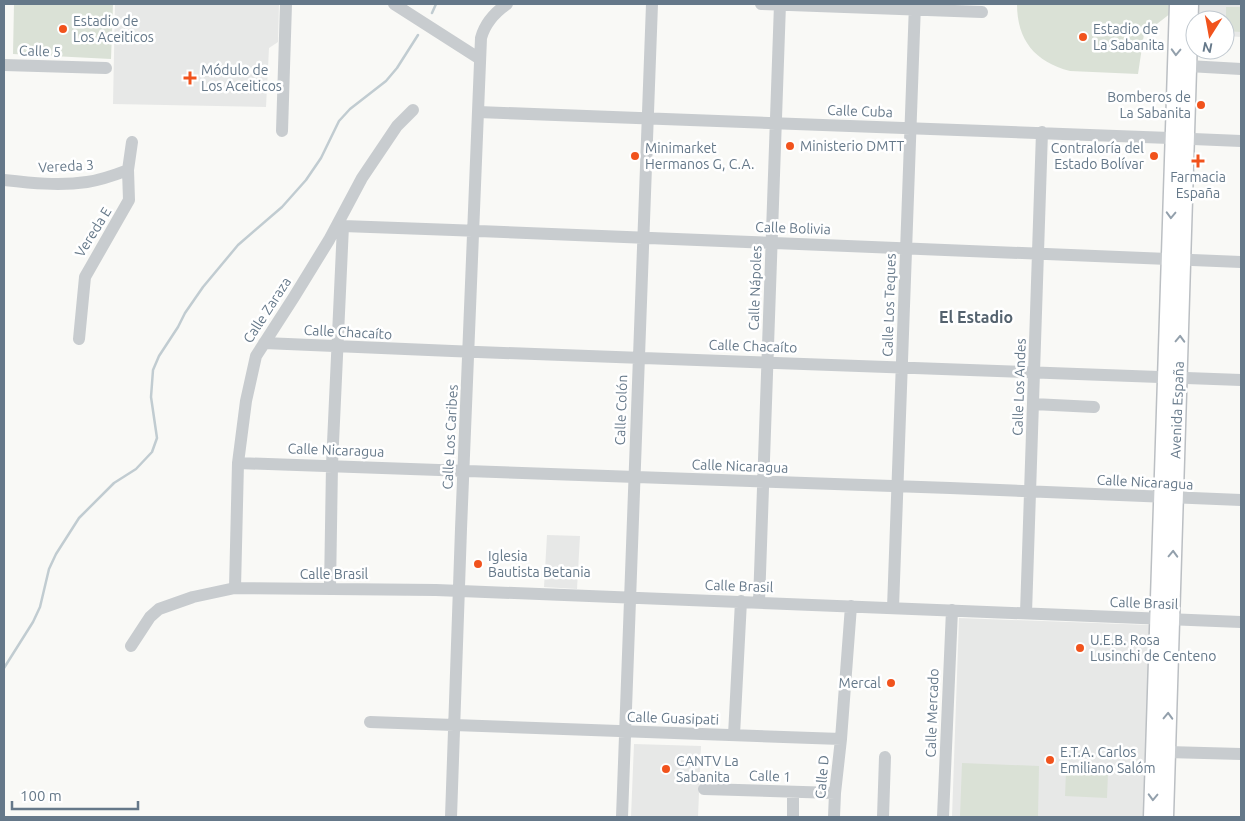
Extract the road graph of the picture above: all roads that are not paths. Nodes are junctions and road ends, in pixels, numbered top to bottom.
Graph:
1 (286, 4) edge
2 (394, 4) edge
3 (507, 4) edge
4 (652, 4) edge
5 (761, 4) edge
6 (780, 4) edge
7 (1178, 4) edge
8 (1190, 4) edge
9 (915, 6) edge
10 (982, 12) dead end
11 (480, 59) junction
12 (4, 64) edge
13 (1188, 66) junction
14 (106, 68) dead end
15 (1241, 69) edge
16 (413, 110) dead end
17 (478, 112) junction
18 (647, 119) junction
19 (776, 123) junction
20 (911, 127) junction
21 (282, 131) dead end
22 (1042, 132) junction
23 (1180, 138) junction
24 (1241, 141) edge
25 (132, 142) dead end
26 (128, 170) junction
27 (4, 180) edge
28 (341, 224) junction
29 (474, 231) junction
30 (643, 238) junction
31 (772, 243) junction
32 (906, 248) junction
33 (1038, 253) junction
34 (1176, 259) junction
35 (1241, 262) edge
36 (79, 339) dead end
37 (264, 342) junction
38 (337, 346) junction
39 (469, 352) junction
40 (638, 357) junction
41 (768, 362) junction
42 (902, 367) junction
43 (1034, 371) junction
44 (1172, 377) junction
45 (1241, 380) edge
46 (1033, 404) junction
47 (1094, 407) dead end
48 (238, 463) junction
49 (332, 465) junction
50 (464, 470) junction
51 (634, 477) junction
52 (764, 482) junction
53 (898, 486) junction
54 (1030, 491) junction
55 (1168, 498) junction
56 (1241, 500) edge
57 (235, 588) junction
58 (330, 589) junction
59 (459, 591) junction
60 (630, 597) junction
61 (741, 602) junction
62 (759, 602) junction
63 (851, 606) junction
64 (893, 608) junction
65 (952, 610) junction
66 (1026, 613) junction
67 (1165, 619) junction
68 (1241, 622) edge
69 (131, 646) dead end
70 (370, 722) dead end
71 (455, 724) junction
72 (625, 731) junction
73 (734, 735) junction
74 (841, 739) junction
75 (1167, 752) junction
76 (1241, 754) edge
77 (885, 757) dead end
78 (704, 789) dead end
79 (793, 792) junction
80 (835, 793) junction
81 (451, 817) edge
82 (622, 817) edge
83 (792, 817) edge
84 (834, 817) edge
85 (884, 817) edge
86 (943, 817) edge
87 (1152, 817) edge
88 (1165, 817) edge

1 - 21 street
2 - 11 street
3 - 11 street, Calle Los Caribes
4 - 18 street, Calle Colón
5 - 6 street
6 - 9 street
6 - 19 street, Calle Nápoles
7 -> 23 main road, Avenida España
8 - 13 main road, Avenida España
9 - 10 street
9 - 20 street, Calle Los Teques
11 - 17 street, Calle Los Caribes
12 - 14 street, Calle 5
13 - 15 street
13 - 23 main road, Avenida España
16 - 28 street, Calle Zaraza
17 - 18 street, Calle Cuba
17 - 29 street, Calle Los Caribes
18 - 19 street, Calle Cuba
18 - 30 street, Calle Colón
19 - 20 street, Calle Cuba
19 - 31 street, Calle Nápoles
20 - 22 street, Calle Cuba
20 - 32 street, Calle Los Teques
22 - 23 street, Calle Cuba
22 - 33 street, Calle Los Andes
23 - 24 street, Calle Cuba
23 - 34 main road, Avenida España
25 - 26 street, Vereda E
26 - 27 street, Vereda 3
26 - 36 street, Vereda E
28 - 29 street, Calle Bolivia
28 - 37 street, Calle Zaraza
28 - 38 street
29 - 30 street, Calle Bolivia
29 - 39 street, Calle Los Caribes
30 - 31 street, Calle Bolivia
30 - 40 street, Calle Colón
31 - 32 street, Calle Bolivia
31 - 41 street, Calle Nápoles
32 - 33 street, Calle Bolivia
32 - 42 street, Calle Los Teques
33 - 34 street, Calle Bolivia
33 - 43 street, Calle Los Andes
34 - 35 street, Calle Bolivia
34 - 44 main road, Avenida España
37 - 38 street, Calle Chacaíto
37 - 48 street, Calle Zaraza
38 - 39 street, Calle Chacaíto
38 - 49 street
39 - 40 street, Calle Chacaíto
39 - 50 street, Calle Los Caribes
40 - 41 street, Calle Chacaíto
40 - 51 street, Calle Colón
41 - 42 street, Calle Chacaíto
41 - 52 street, Calle Nápoles
42 - 43 street, Calle Chacaíto
42 - 53 street, Calle Los Teques
43 - 44 street, Calle Chacaíto
43 - 46 street, Calle Los Andes
44 - 45 street, Calle Chacaíto
44 - 55 main road, Avenida España
46 - 47 street
46 - 54 street, Calle Los Andes
48 - 49 street, Calle Nicaragua
48 - 57 street, Calle Zaraza
49 - 50 street, Calle Nicaragua
49 - 58 street
50 - 51 street, Calle Nicaragua
50 - 59 street, Calle Los Caribes
51 - 52 street, Calle Nicaragua
51 - 60 street, Calle Colón
52 - 53 street, Calle Nicaragua
52 - 62 street, Calle Nápoles
53 - 54 street, Calle Nicaragua
53 - 64 street, Calle Los Teques
54 - 55 street, Calle Nicaragua
54 - 66 street, Calle Los Andes
55 - 56 street, Calle Nicaragua
55 - 67 main road, Avenida España
57 - 58 street, Calle Brasil
57 - 69 street, Calle Brasil
58 - 59 street, Calle Brasil
59 - 60 street, Calle Brasil
59 - 71 street, Calle Los Caribes
60 - 61 street, Calle Brasil
60 - 72 street, Calle Colón
61 - 62 street, Calle Brasil
61 - 73 street
62 - 63 street, Calle Brasil
63 - 64 street, Calle Brasil
63 - 74 street
64 - 65 street, Calle Brasil
65 - 66 street, Calle Brasil
65 - 86 street, Calle Mercado
66 - 67 street, Calle Brasil
67 - 68 street, Calle Brasil
75 -> 67 main road, Avenida España
67 -> 87 main road, Avenida España
70 - 71 street, Calle Guasipati
71 - 72 street, Calle Guasipati
71 - 81 street, Calle Los Caribes
72 - 73 street, Calle Guasipati
72 - 82 street, Calle Colón
73 - 74 street, Calle Guasipati
74 - 80 street, Calle D
75 - 76 street
75 - 88 main road, Avenida España
77 - 85 street
78 - 79 street, Calle 1
79 - 80 street, Calle 1
79 - 83 street
80 - 84 street, Calle D

